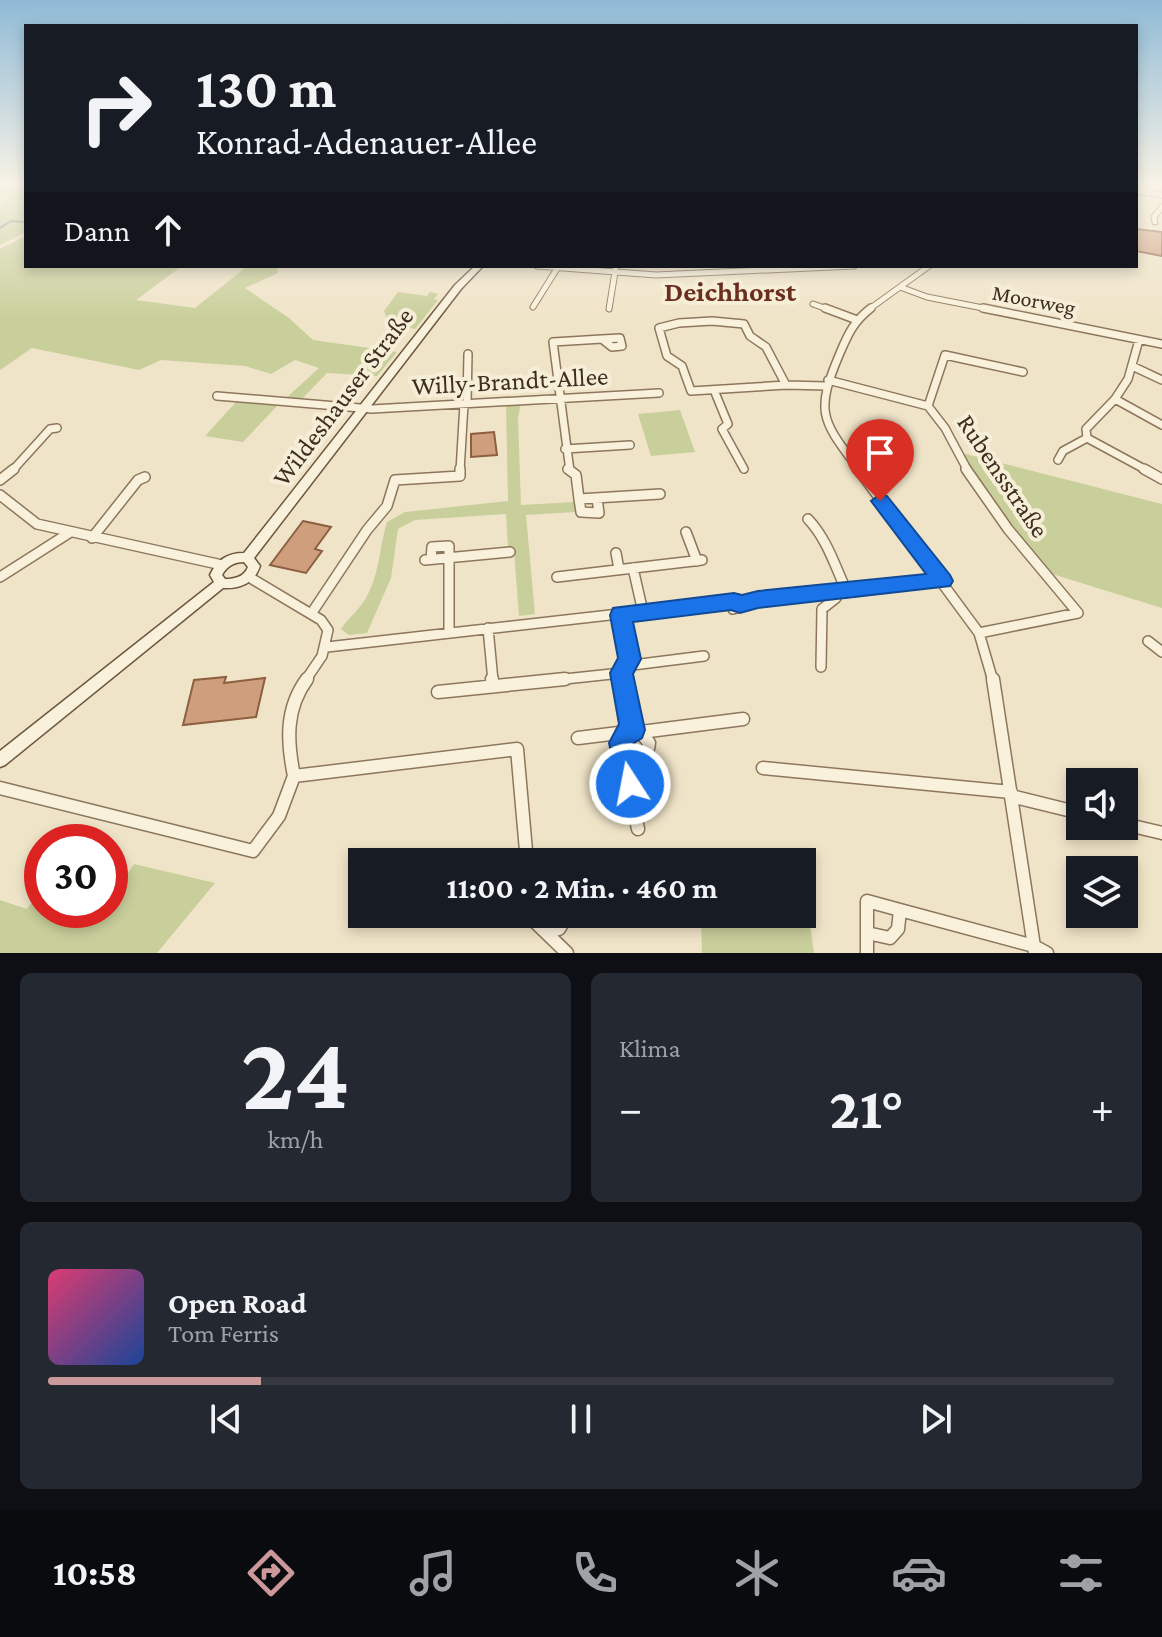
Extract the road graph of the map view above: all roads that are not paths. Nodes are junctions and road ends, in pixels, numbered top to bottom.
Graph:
1 (477, 268) edge
2 (558, 268) edge
3 (616, 268) edge
4 (771, 268) edge
5 (925, 268) edge
6 (729, 269) edge
7 (615, 275) junction
8 (900, 287) junction
9 (813, 304) dead end
10 (533, 307) dead end
11 (609, 309) dead end
12 (857, 320) junction
13 (602, 339) dead end
14 (1139, 340) junction
15 (1162, 344) edge
16 (468, 354) dead end
17 (1132, 366) junction
18 (1023, 372) dead end
19 (1162, 380) edge
20 (827, 383) junction
21 (786, 385) junction
22 (714, 390) junction
23 (659, 393) dead end
24 (217, 396) dead end
25 (559, 399) junction
26 (1115, 399) junction
27 (466, 404) junction
28 (928, 406) junction
29 (364, 407) junction
30 (1162, 425) edge
31 (57, 428) dead end
32 (1087, 438) junction
33 (630, 445) dead end
34 (565, 449) junction
35 (1058, 460) dead end
36 (744, 469) dead end
37 (145, 477) dead end
38 (1162, 479) edge
39 (0, 480) edge
40 (660, 494) dead end
41 (0, 495) edge
42 (597, 498) junction
43 (579, 499) junction
44 (808, 519) dead end
45 (686, 532) dead end
46 (69, 533) junction
47 (92, 538) junction
48 (510, 552) dead end
49 (616, 553) dead end
50 (449, 557) junction
51 (247, 558) junction
52 (428, 559) dead end
53 (222, 565) junction
54 (633, 568) junction
55 (619, 569) junction
56 (0, 577) edge
57 (249, 577) junction
58 (557, 577) dead end
59 (942, 581) junction
60 (221, 583) junction
61 (838, 593) junction
62 (643, 612) junction
63 (311, 614) junction
64 (621, 615) junction
65 (488, 628) junction
66 (449, 633) junction
67 (979, 633) junction
68 (1148, 641) dead end
69 (327, 647) junction
70 (1162, 652) edge
71 (704, 656) dead end
72 (821, 667) dead end
73 (623, 669) junction
74 (493, 686) junction
75 (438, 692) dead end
76 (743, 719) dead end
77 (633, 731) junction
78 (578, 738) dead end
79 (623, 749) junction
80 (0, 760) edge
81 (763, 768) dead end
82 (294, 776) junction
83 (0, 788) edge
84 (1011, 794) junction
85 (1066, 809) edge
86 (1138, 827) edge
87 (638, 829) dead end
88 (1162, 833) edge
89 (526, 848) edge
90 (900, 910) junction
91 (542, 928) edge
92 (560, 928) edge
93 (545, 931) junction
94 (867, 933) junction
95 (1039, 951) edge
96 (567, 953) edge
97 (867, 953) edge

1 - 29 main road, Wildeshauser Straße
2 - 7 street
2 - 10 street
3 - 7 street
4 - 6 street
5 - 8 street
6 - 7 street
7 - 11 street
8 - 12 street
8 - 14 street, Moorweg
9 - 12 street
12 - 20 street
13 - 25 street
14 - 15 street, Moorweg
14 - 17 street
16 - 27 street
17 - 19 street
17 - 26 street
18 - 28 street
20 - 21 street, Rubensstraße
20 - 28 street, Rubensstraße
20 - 59 street
21 - 22 street, Rubensstraße
21 - 22 street, Rubensstraße
22 - 36 street
23 - 25 street, Willy-Brandt-Allee
24 - 29 street, Willy-Brandt-Allee
25 - 27 street, Willy-Brandt-Allee
25 - 34 street
26 - 30 street
26 - 32 street
27 - 29 street, Willy-Brandt-Allee
27 - 63 street
28 - 67 street, Rubensstraße
29 - 51 main road, Wildeshauser Straße
31 - 39 street
32 - 35 street
32 - 38 street
33 - 34 street
34 - 43 street
37 - 47 street
40 - 42 street
41 - 46 street
42 - 43 street
42 - 43 street
44 - 61 street
45 - 54 street
46 - 47 street
46 - 56 street
47 - 53 street
48 - 50 street
49 - 55 street
50 - 52 street
50 - 66 street
51 - 53 main road
51 - 57 main road
53 - 60 main road
54 - 55 street
54 - 62 street
55 - 58 street
57 - 60 main road
57 - 63 street
59 - 61 street
59 - 67 street
60 - 80 main road
61 - 62 street
61 - 72 street
62 - 64 street
63 - 69 street
64 - 65 street
64 - 73 street
65 - 66 street
65 - 74 street
66 - 69 street
67 - 84 street
68 - 70 street
69 - 82 street
71 - 73 street
73 - 74 street
73 - 77 street
74 - 75 street
76 - 77 street
77 - 78 street
77 - 79 street
77 - 79 street
79 - 87 street
81 - 84 street
82 - 83 street
82 - 89 street
84 - 85 street
84 - 95 street
86 - 88 street
90 - 94 street
90 - 94 street
90 - 95 street
91 - 93 street
92 - 93 street
93 - 96 street
94 - 97 street

